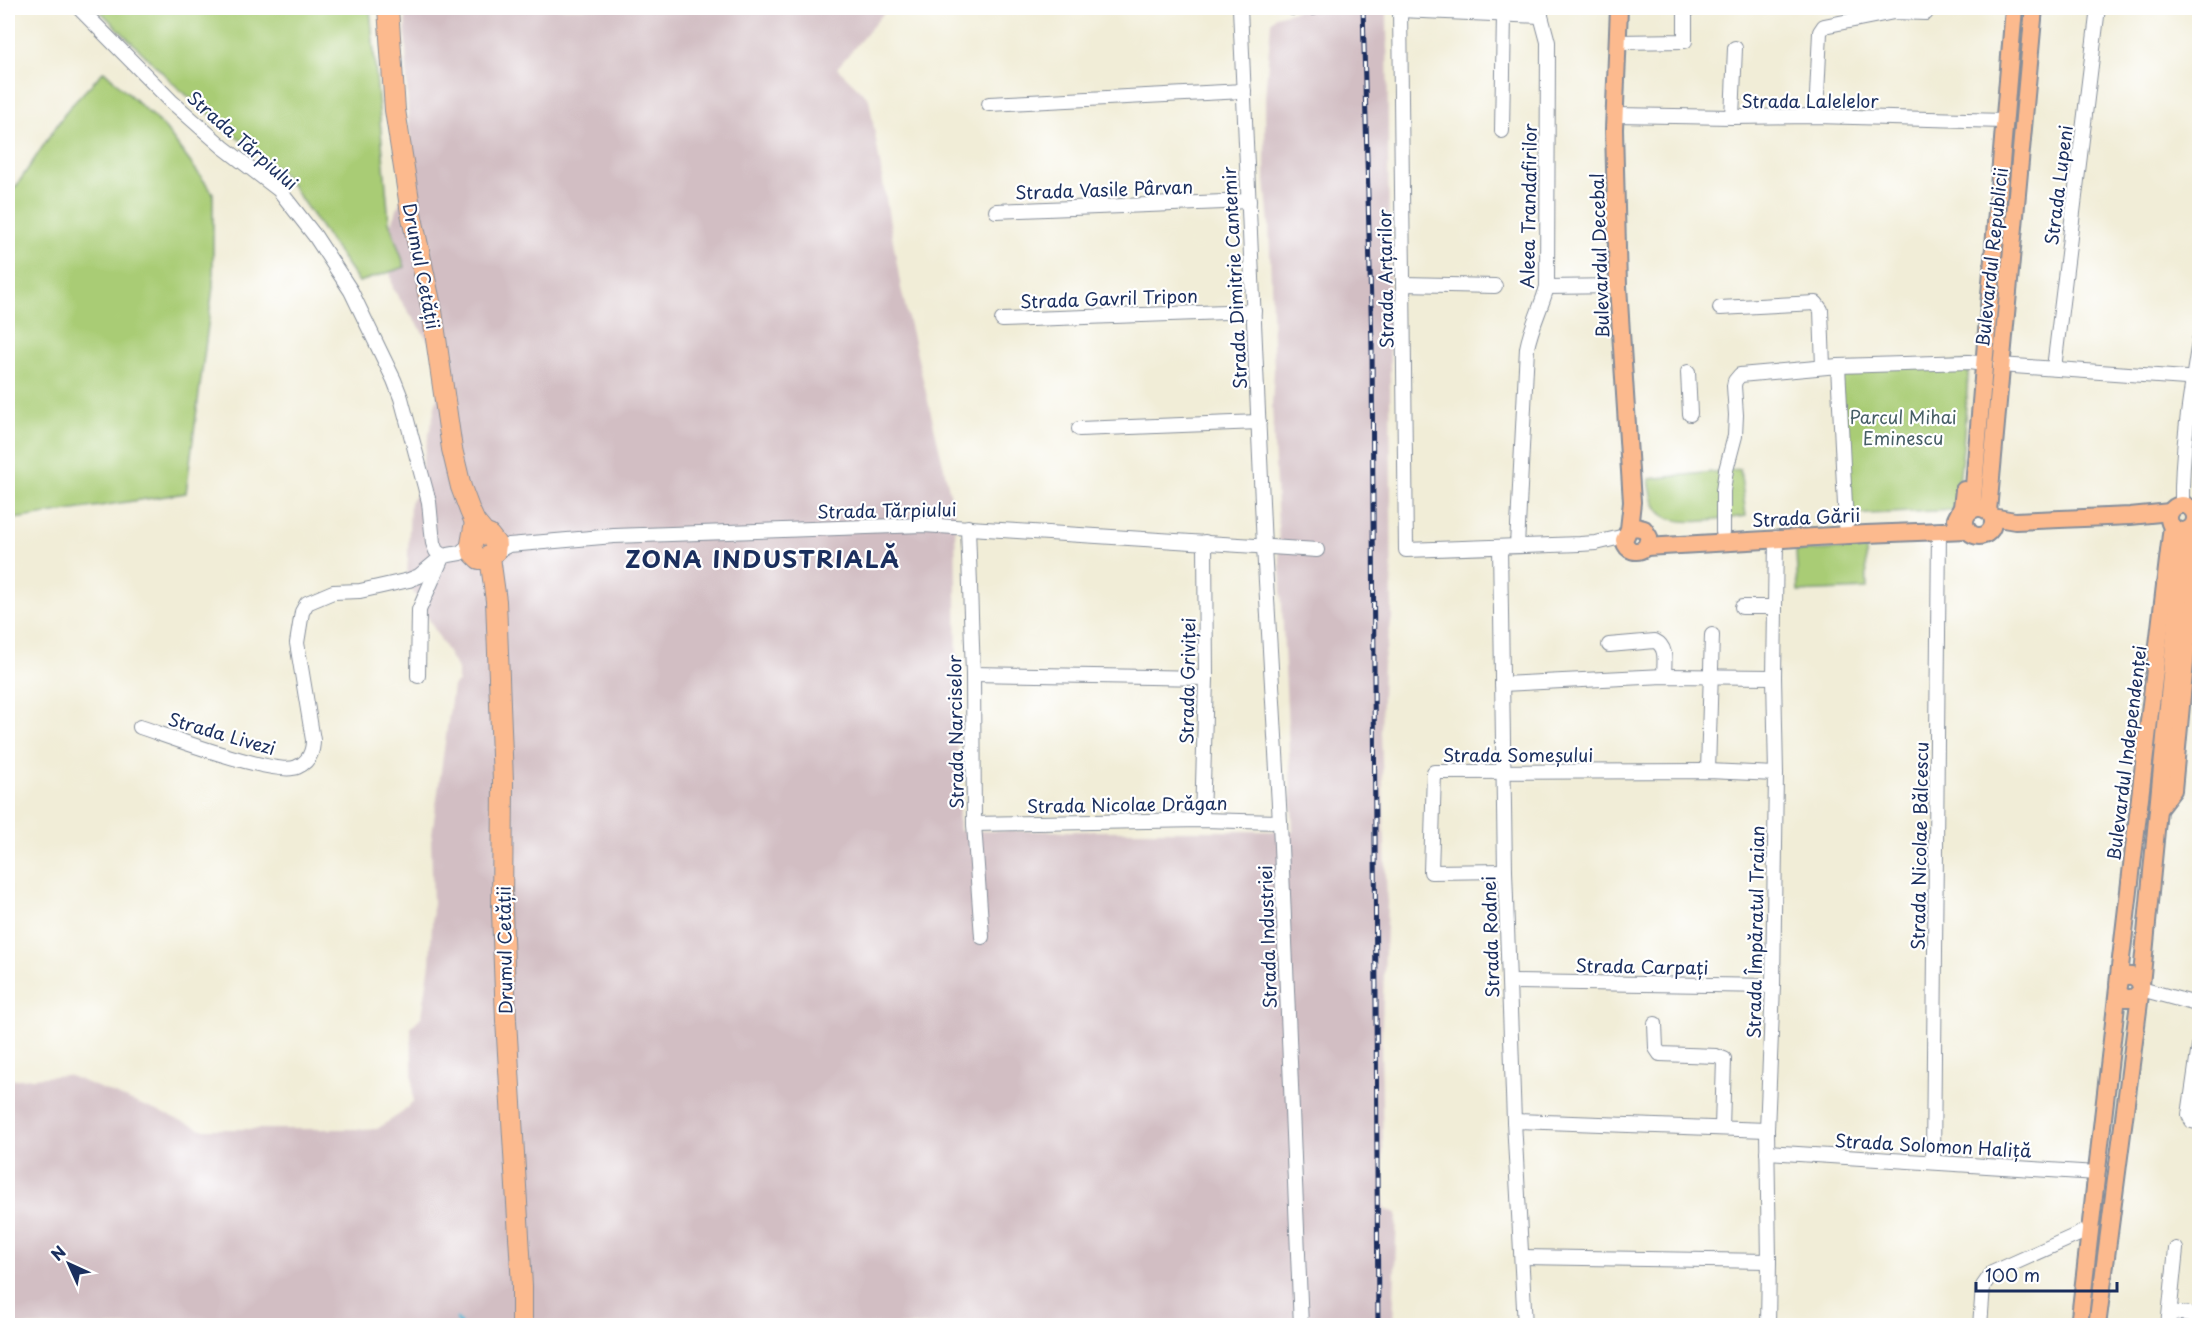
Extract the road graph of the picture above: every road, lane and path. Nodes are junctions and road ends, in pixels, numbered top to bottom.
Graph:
1 (79, 8) edge
2 (388, 8) edge
3 (1240, 8) edge
4 (1293, 8) edge
5 (1313, 8) edge
6 (1619, 8) edge
7 (1686, 8) edge
8 (2014, 8) edge
9 (2034, 8) edge
10 (2098, 8) edge
11 (1400, 9) edge
12 (1541, 12) edge
13 (1926, 13) dead end
14 (1504, 14) junction
15 (1618, 42) junction
16 (1734, 48) dead end
17 (1244, 92) junction
18 (989, 104) dead end
19 (1615, 116) junction
20 (1816, 116) junction
21 (1732, 117) junction
22 (2004, 121) junction
23 (1502, 131) dead end
24 (1249, 201) junction
25 (996, 211) dead end
26 (1403, 284) junction
27 (1495, 286) dead end
28 (1618, 286) junction
29 (1547, 287) junction
30 (1720, 308) dead end
31 (1254, 310) junction
32 (1002, 320) dead end
33 (2199, 336) edge
34 (1992, 364) junction
35 (1838, 366) junction
36 (1823, 367) junction
37 (2054, 368) junction
38 (1688, 372) dead end
39 (2196, 379) edge
40 (1690, 414) dead end
41 (1259, 422) junction
42 (1079, 429) dead end
43 (2130, 516) junction
44 (1976, 518) junction
45 (2185, 521) edge
46 (1846, 525) junction
47 (968, 527) junction
48 (1940, 530) junction
49 (1723, 532) junction
50 (1636, 537) junction
51 (1776, 538) junction
52 (1205, 542) junction
53 (1517, 546) junction
54 (1264, 547) junction
55 (1500, 547) junction
56 (477, 549) junction
57 (1317, 550) dead end
58 (1406, 550) joint
59 (1742, 607) dead end
60 (1775, 607) junction
61 (1712, 635) dead end
62 (1608, 645) dead end
63 (973, 674) junction
64 (417, 676) dead end
65 (1664, 676) junction
66 (1712, 676) junction
67 (1774, 677) junction
68 (1206, 678) junction
69 (1502, 684) junction
70 (140, 727) dead end
71 (1708, 771) junction
72 (1504, 772) junction
73 (1776, 774) junction
74 (1202, 820) junction
75 (1280, 822) junction
76 (974, 824) junction
77 (1505, 871) junction
78 (982, 937) dead end
79 (1511, 982) junction
80 (1773, 986) junction
81 (2118, 986) junction
82 (2140, 989) junction
83 (2199, 1005) edge
84 (1655, 1024) dead end
85 (2199, 1039) edge
86 (1514, 1121) junction
87 (2199, 1123) edge
88 (1722, 1128) junction
89 (1767, 1130) junction
90 (1767, 1152) junction
91 (1933, 1162) junction
92 (2097, 1173) junction
93 (2090, 1230) junction
94 (2176, 1249) dead end
95 (1522, 1257) junction
96 (1769, 1261) junction
97 (2199, 1315) edge
98 (2169, 1319) edge
99 (522, 1324) edge
100 (1301, 1326) edge
101 (1525, 1326) edge
102 (1768, 1326) edge
103 (1980, 1326) edge
104 (2079, 1326) edge
105 (2097, 1326) edge

1 - 56 street, Strada Tărpiului
2 - 56 highway, Drumul Cetății
3 - 17 street, Strada Dimitrie Cantemir
4 - 5 street
6 - 15 main road, Bulevardul Decebal
7 - 15 street
8 - 22 main road, Bulevardul Republicii
9 - 34 main road, Bulevardul Republicii
10 - 37 street, Strada Lupeni
11 - 14 street
11 - 26 street, Strada Arțarilor
12 - 14 street
12 - 29 street, Aleea Trandafirilor
13 - 20 street
14 - 23 street
15 - 19 main road, Bulevardul Decebal
16 - 21 street
17 - 18 street
17 - 24 street, Strada Dimitrie Cantemir
19 - 21 street, Strada Lalelelor
19 - 28 main road, Bulevardul Decebal
20 - 21 street, Strada Lalelelor
20 - 22 street, Strada Lalelelor
22 - 34 main road, Bulevardul Republicii
24 - 25 street, Strada Vasile Pârvan
24 - 31 street, Strada Dimitrie Cantemir
26 - 27 street
26 - 58 street, Strada Arțarilor
28 - 29 street
28 - 50 main road, Bulevardul Decebal
29 - 53 street, Aleea Trandafirilor
30 - 36 street
31 - 32 street, Strada Gavril Tripon
31 - 41 street, Strada Dimitrie Cantemir
33 - 39 street
34 - 35 street
34 - 37 street
34 - 44 main road, Bulevardul Republicii
34 - 44 main road
35 - 36 street
35 - 46 street
36 - 49 street
37 - 39 street
38 - 40 street
39 - 45 street
41 - 42 street
41 - 54 street, Strada Dimitrie Cantemir
43 - 44 main road, Strada Gării
43 - 45 main road, Strada Gării
43 - 45 main road, Strada Gării
44 - 46 main road, Strada Gării
44 - 48 main road, Strada Gării
45 - 81 main road, Bulevardul Independenței
45 - 82 main road
46 - 49 main road, Strada Gării
47 - 52 street, Strada Tărpiului
47 - 56 street, Strada Tărpiului
47 - 63 street, Strada Narciselor
48 - 51 main road, Strada Gării
48 - 91 street, Strada Nicolae Bălcescu
49 - 50 main road, Strada Gării
50 - 51 main road, Strada Gării
50 - 53 street, Strada Gării
51 - 60 street, Strada Împăratul Traian
52 - 54 street, Strada Tărpiului
52 - 68 street, Strada Griviței
53 - 55 street, Strada Gării
54 - 57 street, Strada Tărpiului
54 - 75 street, Strada Industriei
55 - 58 street, Strada Gării
55 - 69 street, Strada Rodnei
56 - 64 street
56 - 70 street, Strada Livezi
56 - 99 highway, Drumul Cetății
59 - 60 street
60 - 67 street, Strada Împăratul Traian
61 - 66 street
62 - 65 street
63 - 68 street
63 - 76 street, Strada Narciselor
65 - 66 street
65 - 69 street
66 - 67 street
66 - 71 street
67 - 73 street, Strada Împăratul Traian
68 - 74 street, Strada Griviței
69 - 72 street, Strada Rodnei
71 - 72 street, Strada Someșului
71 - 73 street, Strada Someșului
72 - 77 street, Strada Rodnei
72 - 77 street, Strada Someșului
73 - 80 street, Strada Împăratul Traian
74 - 75 street, Strada Nicolae Drăgan
74 - 76 street, Strada Nicolae Drăgan
75 - 100 street, Strada Industriei
76 - 78 street, Strada Narciselor
77 - 79 street, Strada Rodnei
79 - 80 street, Strada Carpați
79 - 86 street, Strada Rodnei
80 - 89 street, Strada Împăratul Traian
81 - 82 main road
81 - 92 main road, Bulevardul Independenței
82 - 83 street
82 - 105 main road
84 - 88 street
85 - 87 street
86 - 88 street
86 - 95 street, Strada Rodnei
88 - 89 street
89 - 90 street, Strada Împăratul Traian
90 - 91 street, Strada Solomon Haliță
90 - 96 street, Strada Împăratul Traian
91 - 92 street, Strada Solomon Haliță
92 - 93 main road, Bulevardul Independenței
93 - 103 street
93 - 104 main road, Bulevardul Independenței
94 - 98 street
95 - 96 street
95 - 101 street, Strada Rodnei
96 - 102 street, Strada Împăratul Traian
97 - 98 street

